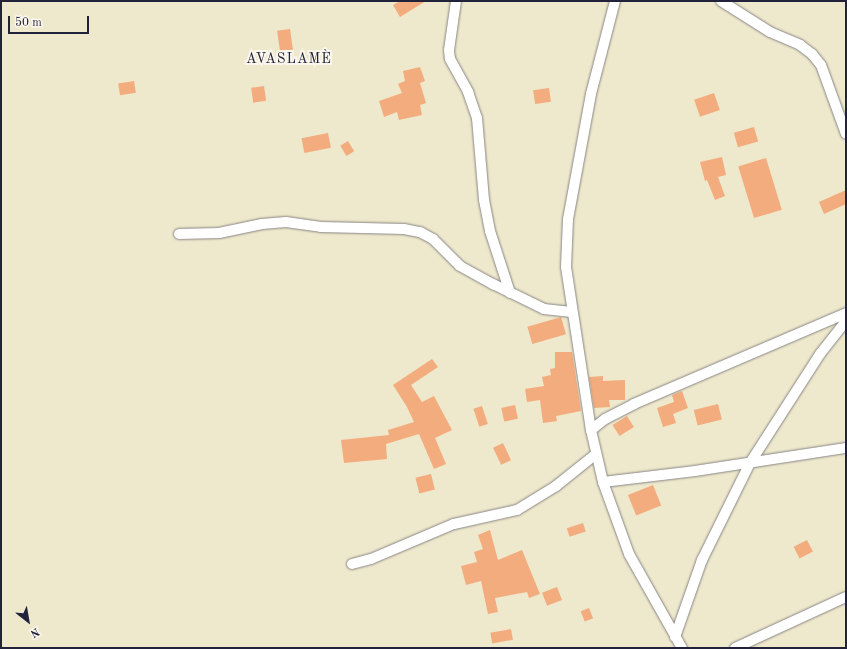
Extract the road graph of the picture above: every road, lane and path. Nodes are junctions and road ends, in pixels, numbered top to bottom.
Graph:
1 (456, 1) edge
2 (615, 1) edge
3 (721, 1) edge
4 (846, 134) edge
5 (179, 234) dead end
6 (510, 293) junction
7 (572, 312) junction
8 (846, 313) edge
9 (846, 321) edge
10 (591, 430) junction
11 (846, 448) edge
12 (596, 454) junction
13 (750, 463) junction
14 (603, 482) junction
15 (352, 564) dead end
16 (846, 597) edge
17 (675, 637) junction
18 (682, 648) edge
19 (735, 648) edge

1 - 6 street
2 - 7 street
3 - 4 street
5 - 6 street
6 - 7 street
7 - 10 street
8 - 10 street
9 - 13 street
10 - 12 street
11 - 13 street
12 - 14 street
12 - 15 street
13 - 14 street
13 - 17 street
14 - 17 street
16 - 19 street
17 - 18 street

